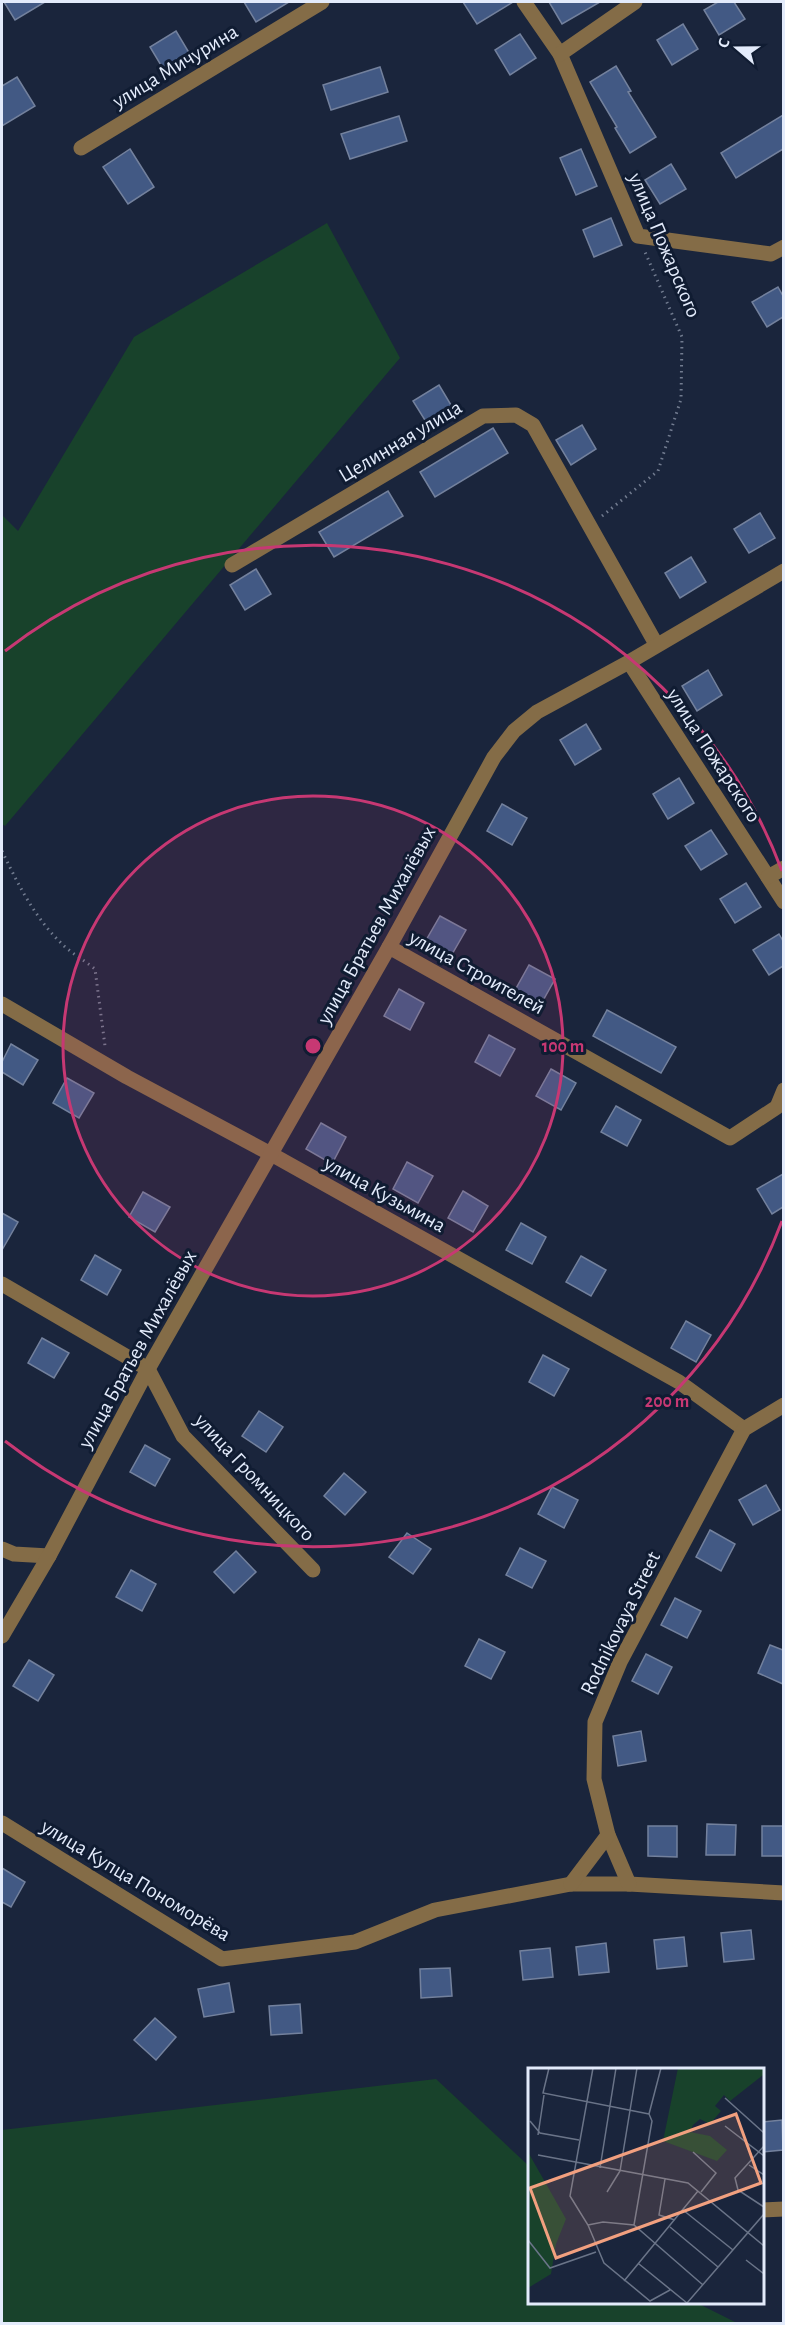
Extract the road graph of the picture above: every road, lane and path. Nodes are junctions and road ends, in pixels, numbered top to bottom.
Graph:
1 (322, 2) edge
2 (524, 2) edge
3 (635, 2) edge
4 (560, 54) junction
5 (81, 148) dead end
6 (638, 236) junction
7 (783, 247) edge
8 (589, 526) junction
9 (232, 566) dead end
10 (783, 571) edge
11 (656, 644) junction
12 (629, 662) junction
13 (2, 851) edge
14 (783, 868) edge
15 (768, 878) junction
16 (783, 902) edge
17 (389, 947) junction
18 (2, 1004) edge
19 (108, 1066) junction
20 (783, 1090) edge
21 (271, 1154) junction
22 (2, 1284) edge
23 (148, 1370) junction
24 (783, 1405) edge
25 (744, 1428) junction
26 (2, 1549) edge
27 (49, 1556) junction
28 (313, 1570) dead end
29 (2, 1636) edge
30 (2, 1823) edge
31 (608, 1835) junction
32 (572, 1884) junction
33 (629, 1884) junction
34 (783, 1893) edge
35 (783, 2209) edge
36 (764, 2210) edge

1 - 5 street, улица Мичурина
2 - 4 street, улица Пожарского
3 - 4 street
4 - 6 street, улица Пожарского
6 - 7 street
6 - 8 path, улица Пожарского
8 - 9 street, Целинная улица
8 - 11 street, Целинная улица
10 - 11 street, улица Братьев Михалёвых
11 - 12 street, улица Братьев Михалёвых
12 - 15 street, улица Пожарского
12 - 17 street, улица Братьев Михалёвых
13 - 19 path
14 - 15 street
15 - 16 street, улица Пожарского
17 - 20 street, улица Строителей
17 - 21 street, улица Братьев Михалёвых
18 - 19 street, улица Кузьмина
19 - 21 street, улица Кузьмина
21 - 23 street, улица Братьев Михалёвых
21 - 25 street, улица Кузьмина
22 - 23 street
23 - 27 street, улица Братьев Михалёвых
23 - 28 street, улица Громницкого
24 - 25 street
25 - 31 street, Rodnikovaya Street
26 - 27 street
27 - 29 street, улица Братьев Михалёвых
30 - 32 street, улица Купца Пономорёва
31 - 32 street
31 - 33 street, Rodnikovaya Street
32 - 33 street, улица Купца Пономорёва
33 - 34 street, улица Купца Пономорёва
35 - 36 street

